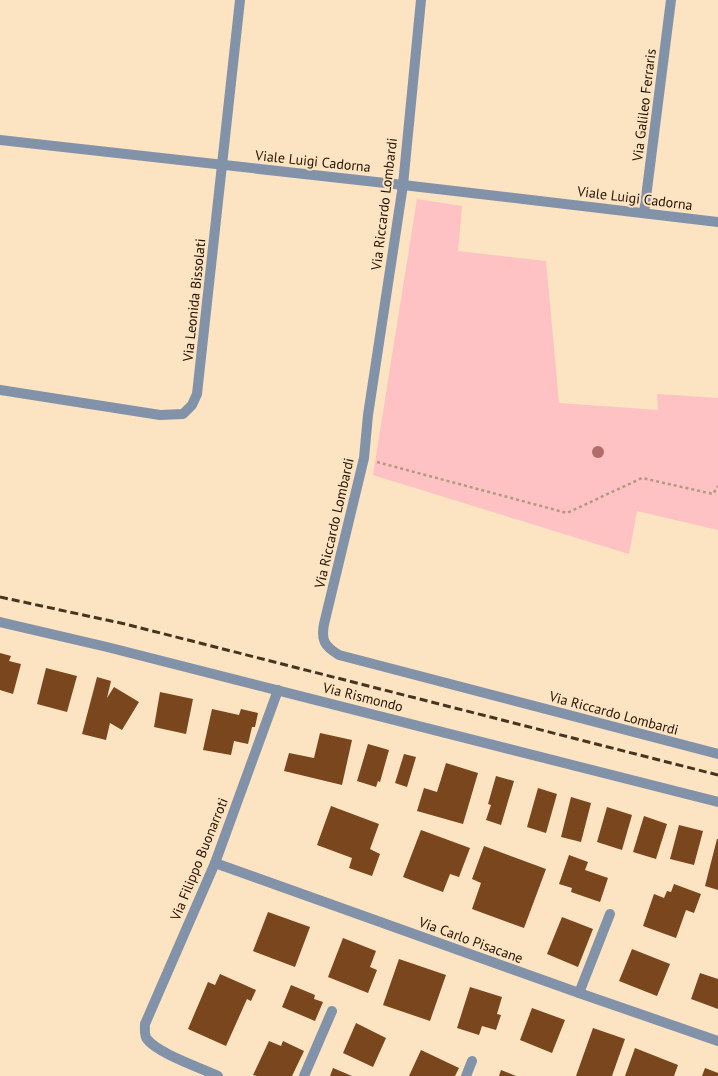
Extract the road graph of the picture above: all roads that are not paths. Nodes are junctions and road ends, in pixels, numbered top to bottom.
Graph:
1 (240, 0) edge
2 (421, 0) edge
3 (671, 0) edge
4 (0, 140) edge
5 (223, 164) junction
6 (402, 185) junction
7 (644, 213) junction
8 (718, 222) edge
9 (0, 390) edge
10 (0, 622) edge
11 (278, 690) junction
12 (718, 754) edge
13 (718, 802) edge
14 (215, 863) junction
15 (610, 914) dead end
16 (579, 993) junction
17 (332, 1011) dead end
18 (718, 1041) edge
19 (472, 1061) dead end
20 (218, 1076) edge
21 (304, 1076) edge
22 (466, 1076) edge

1 - 5 street, Via Leonida Bissolati
2 - 6 street, Via Riccardo Lombardi
3 - 7 street, Via Galileo Ferraris
4 - 5 street, Viale Luigi Cadorna
5 - 6 street, Viale Luigi Cadorna
5 - 9 street, Via Leonida Bissolati
6 - 7 street, Viale Luigi Cadorna
6 - 12 street, Via Riccardo Lombardi
7 - 8 street, Viale Luigi Cadorna
10 - 11 street, Via Rismondo
11 - 13 street, Via Rismondo
11 - 14 street, Via Filippo Buonarroti
14 - 16 street, Via Carlo Pisacane
14 - 20 street, Via Filippo Buonarroti
15 - 16 street
16 - 18 street, Via Carlo Pisacane
17 - 21 street
19 - 22 street

